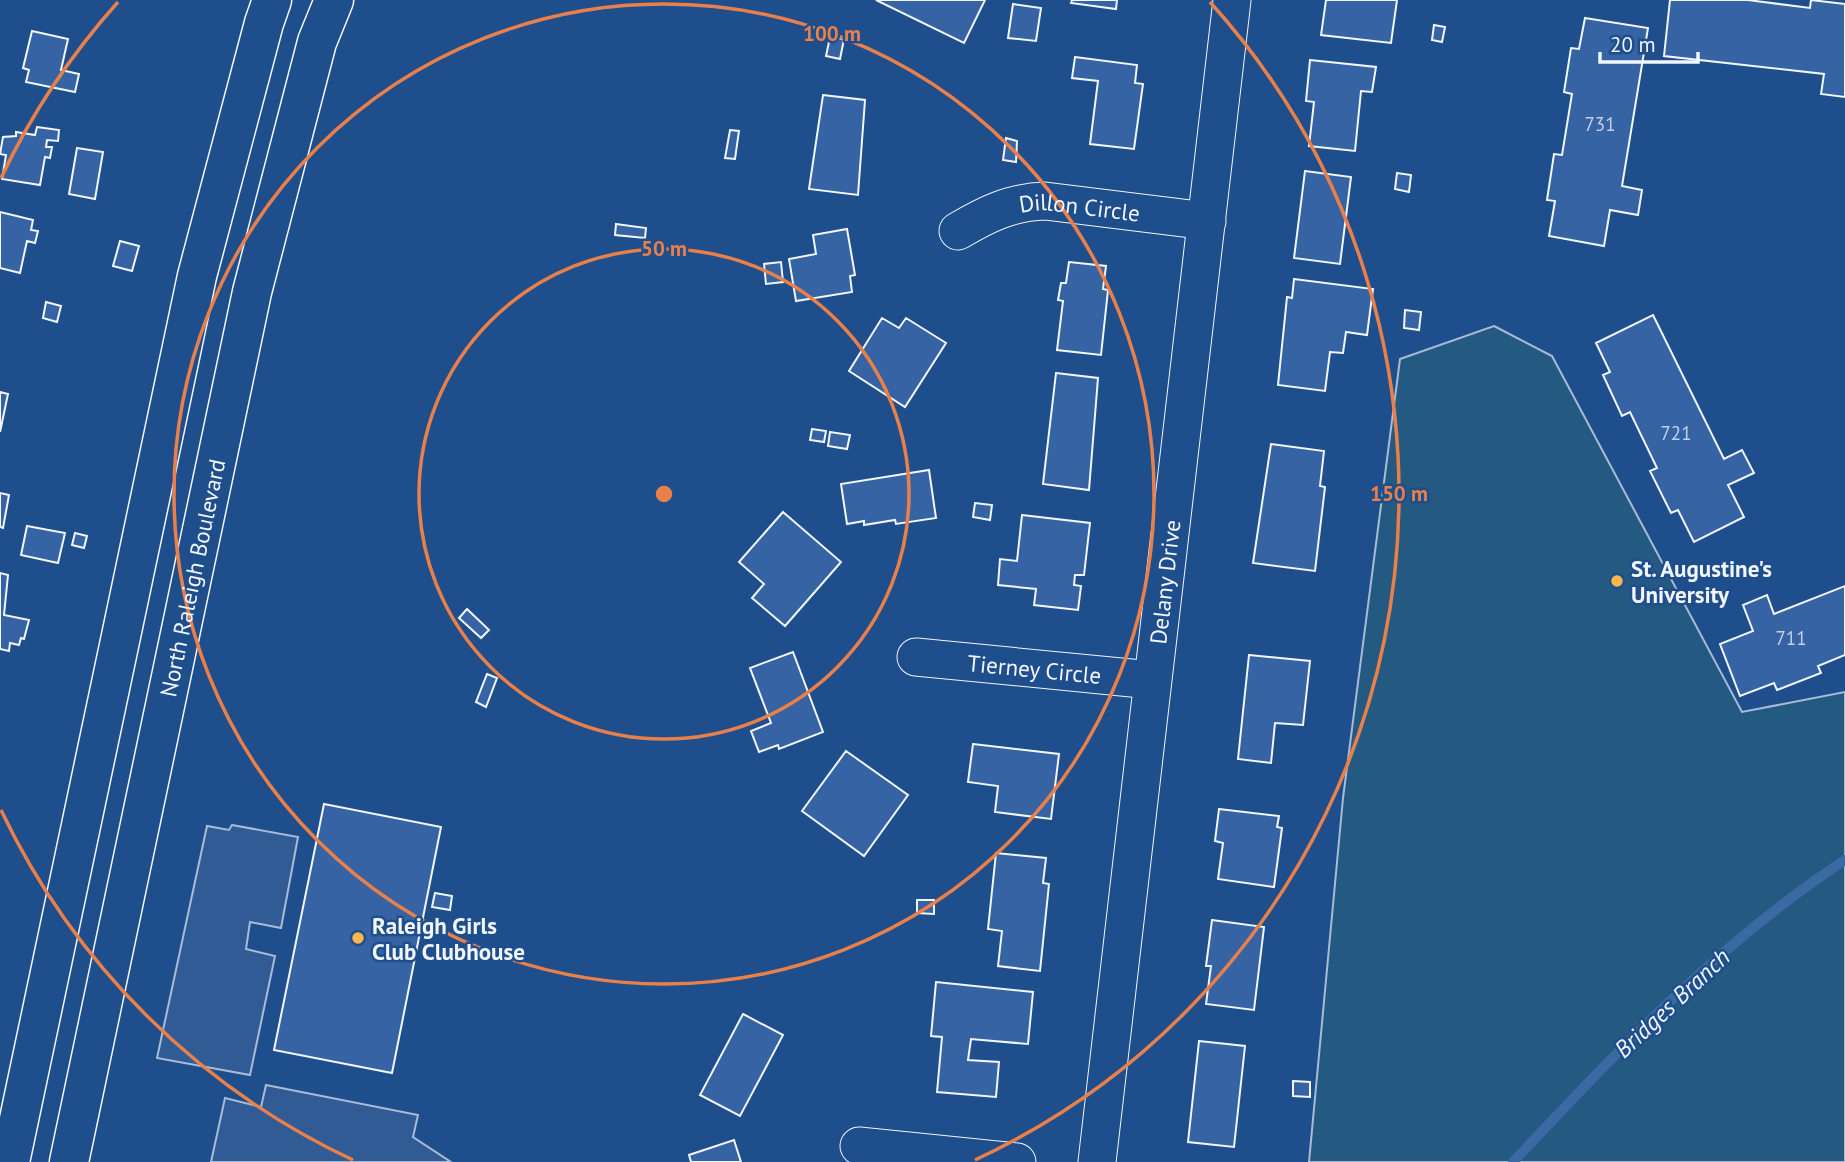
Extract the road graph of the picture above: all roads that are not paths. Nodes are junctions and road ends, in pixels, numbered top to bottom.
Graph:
1 (272, 0) edge
2 (334, 0) edge
3 (1232, 0) edge
4 (1207, 221) junction
5 (958, 232) dead end
6 (916, 657) dead end
7 (1152, 680) junction
8 (859, 1146) dead end
9 (10, 1162) edge
10 (69, 1162) edge
11 (1017, 1162) edge
12 (1097, 1162) edge

1 - 9 main road
2 - 10 main road, North Raleigh Boulevard
3 - 4 street, Delany Drive
4 - 5 street, Dillon Circle
4 - 7 street, Delany Drive
6 - 7 street, Tierney Circle
7 - 12 street, Delany Drive
8 - 11 street

